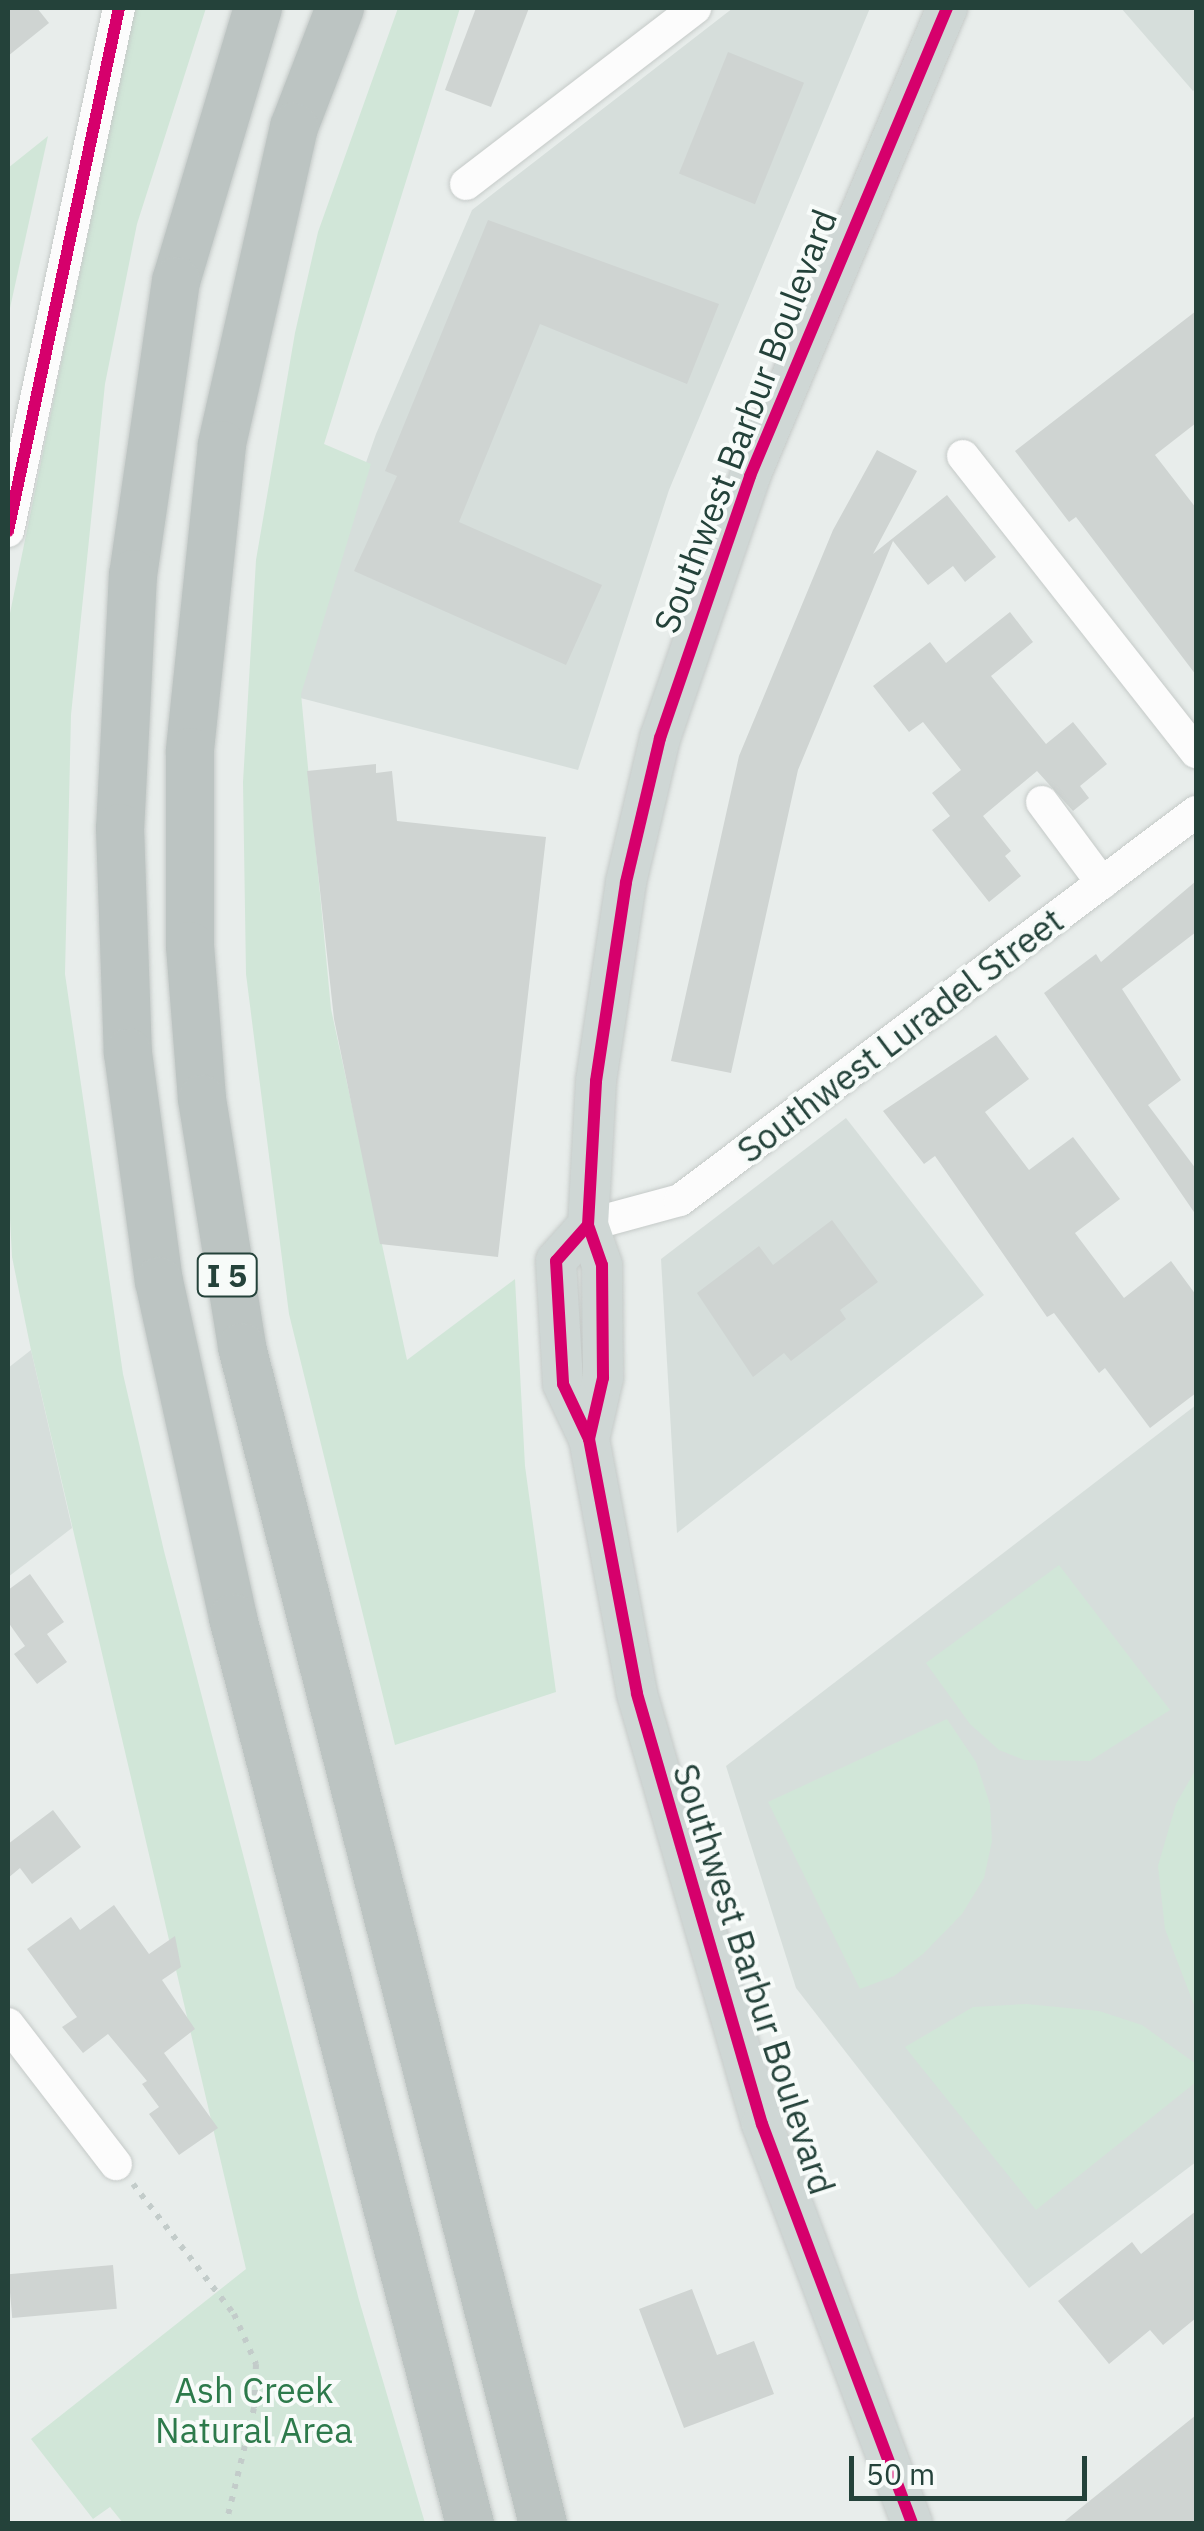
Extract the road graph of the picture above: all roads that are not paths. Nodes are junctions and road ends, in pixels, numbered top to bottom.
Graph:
1 (119, 8) edge
2 (258, 8) edge
3 (340, 8) edge
4 (696, 8) edge
5 (947, 8) edge
6 (466, 184) dead end
7 (963, 456) dead end
8 (8, 527) edge
9 (1196, 752) edge
10 (1042, 802) dead end
11 (1196, 812) edge
12 (1102, 883) junction
13 (588, 1224) junction
14 (8, 2024) edge
15 (116, 2164) road end
16 (470, 2524) edge
17 (543, 2524) edge
18 (912, 2524) edge

1 - 8 street
2 - 16 highway, I 5
3 - 17 highway, I 5
4 - 6 street
5 - 13 main road, Southwest Barbur Boulevard
7 - 9 street
10 - 12 street
11 - 12 street, Southwest Luradel Street
12 - 13 street, Southwest Luradel Street
13 - 18 main road, Southwest Barbur Boulevard
14 - 15 street

